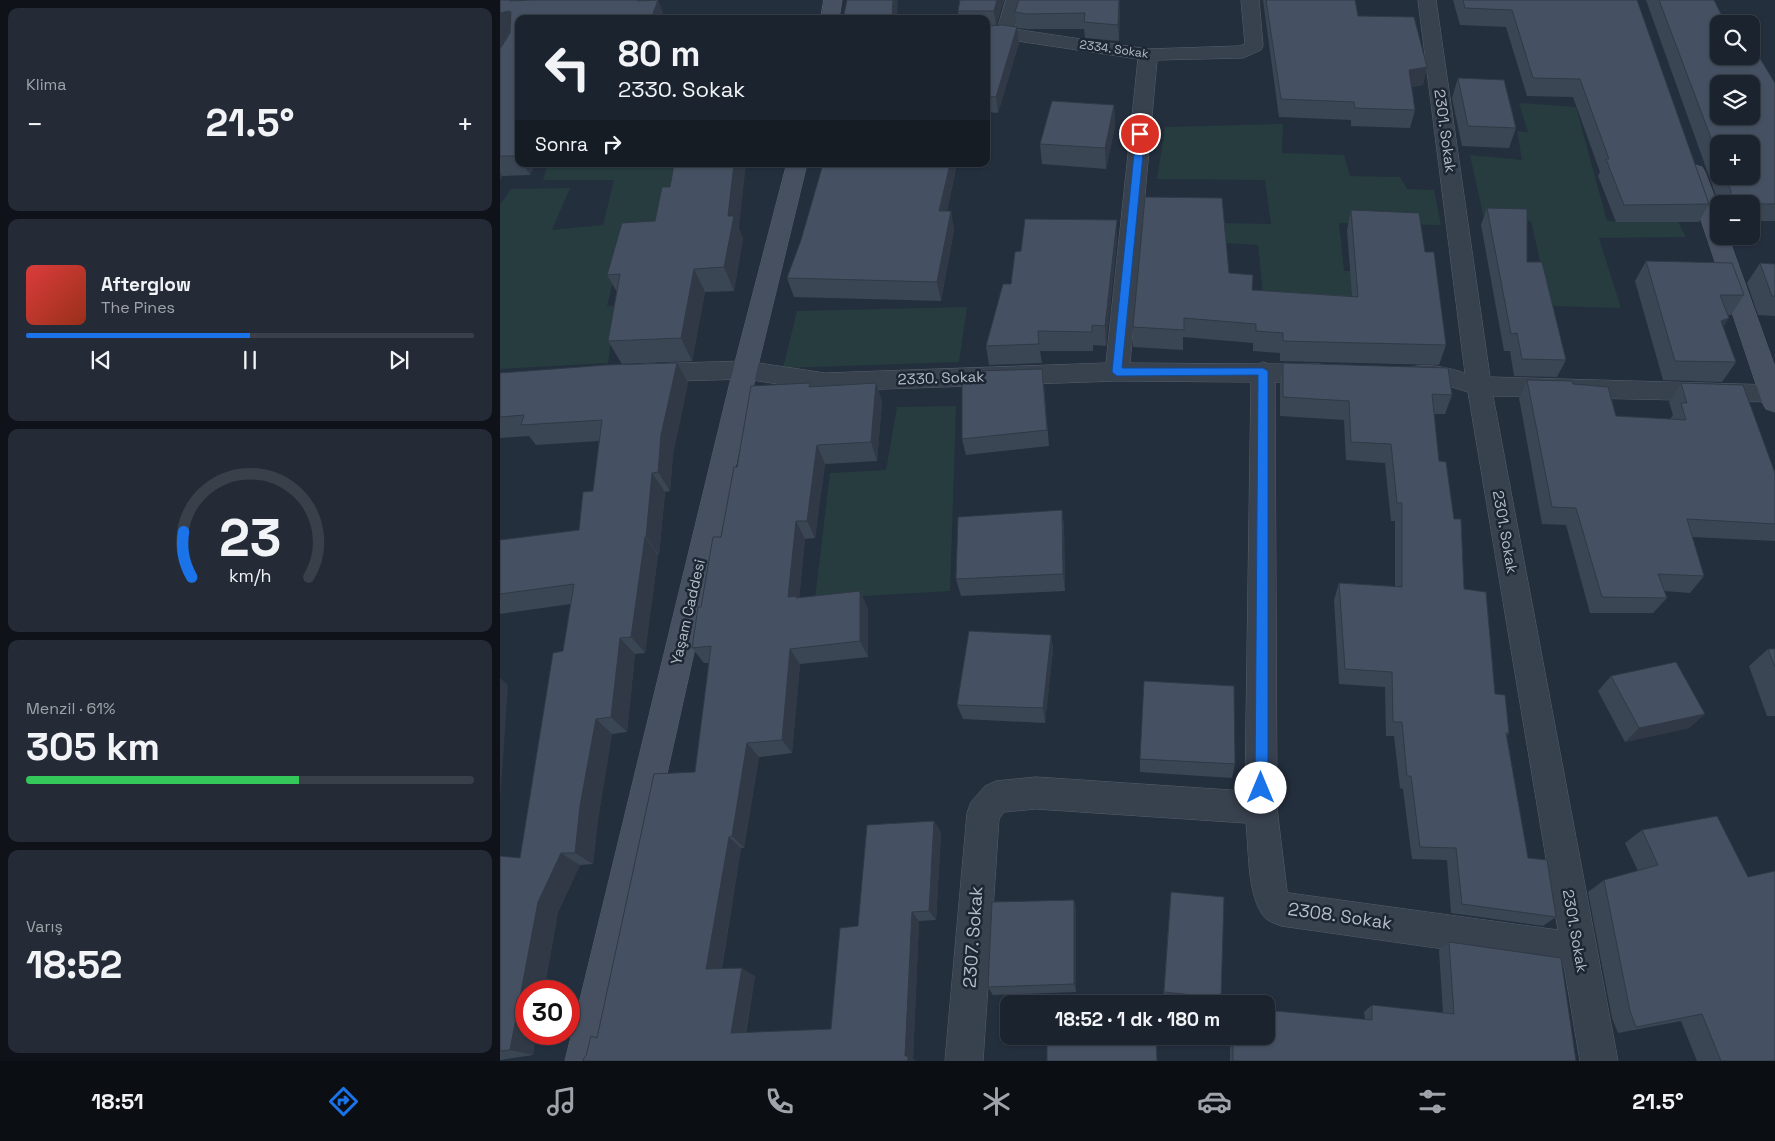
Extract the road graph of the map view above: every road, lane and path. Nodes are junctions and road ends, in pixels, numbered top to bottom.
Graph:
1 (833, 0) edge
2 (1015, 0) edge
3 (1250, 0) edge
4 (1427, 0) edge
5 (831, 15) edge
6 (995, 34) edge
7 (1148, 55) junction
8 (1687, 149) edge
9 (796, 167) edge
10 (1768, 363) edge
11 (745, 370) junction
12 (1263, 371) junction
13 (1117, 372) junction
14 (618, 374) edge
15 (1340, 374) edge
16 (1388, 375) edge
17 (1479, 386) junction
18 (1773, 398) edge
19 (1261, 808) junction
20 (1578, 950) junction
21 (584, 1061) edge
22 (964, 1061) edge
23 (1599, 1061) edge

1 - 5 street
2 - 6 street
3 - 7 street, 2334. Sokak
4 - 17 street, 2301. Sokak
6 - 7 street, 2334. Sokak
7 - 13 street
8 - 10 street
9 - 11 street, Yaşam Caddesi
10 - 18 street
11 - 13 street, 2330. Sokak
11 - 14 street, 2330. Sokak
11 - 21 street, Yaşam Caddesi
12 - 13 street, 2330. Sokak
12 - 15 street, 2330. Sokak
12 - 19 street, 2308. Sokak
16 - 17 street
17 - 18 street
17 - 20 street, 2301. Sokak
19 - 20 street, 2308. Sokak
19 - 22 street, 2307. Sokak
20 - 23 street, 2301. Sokak

